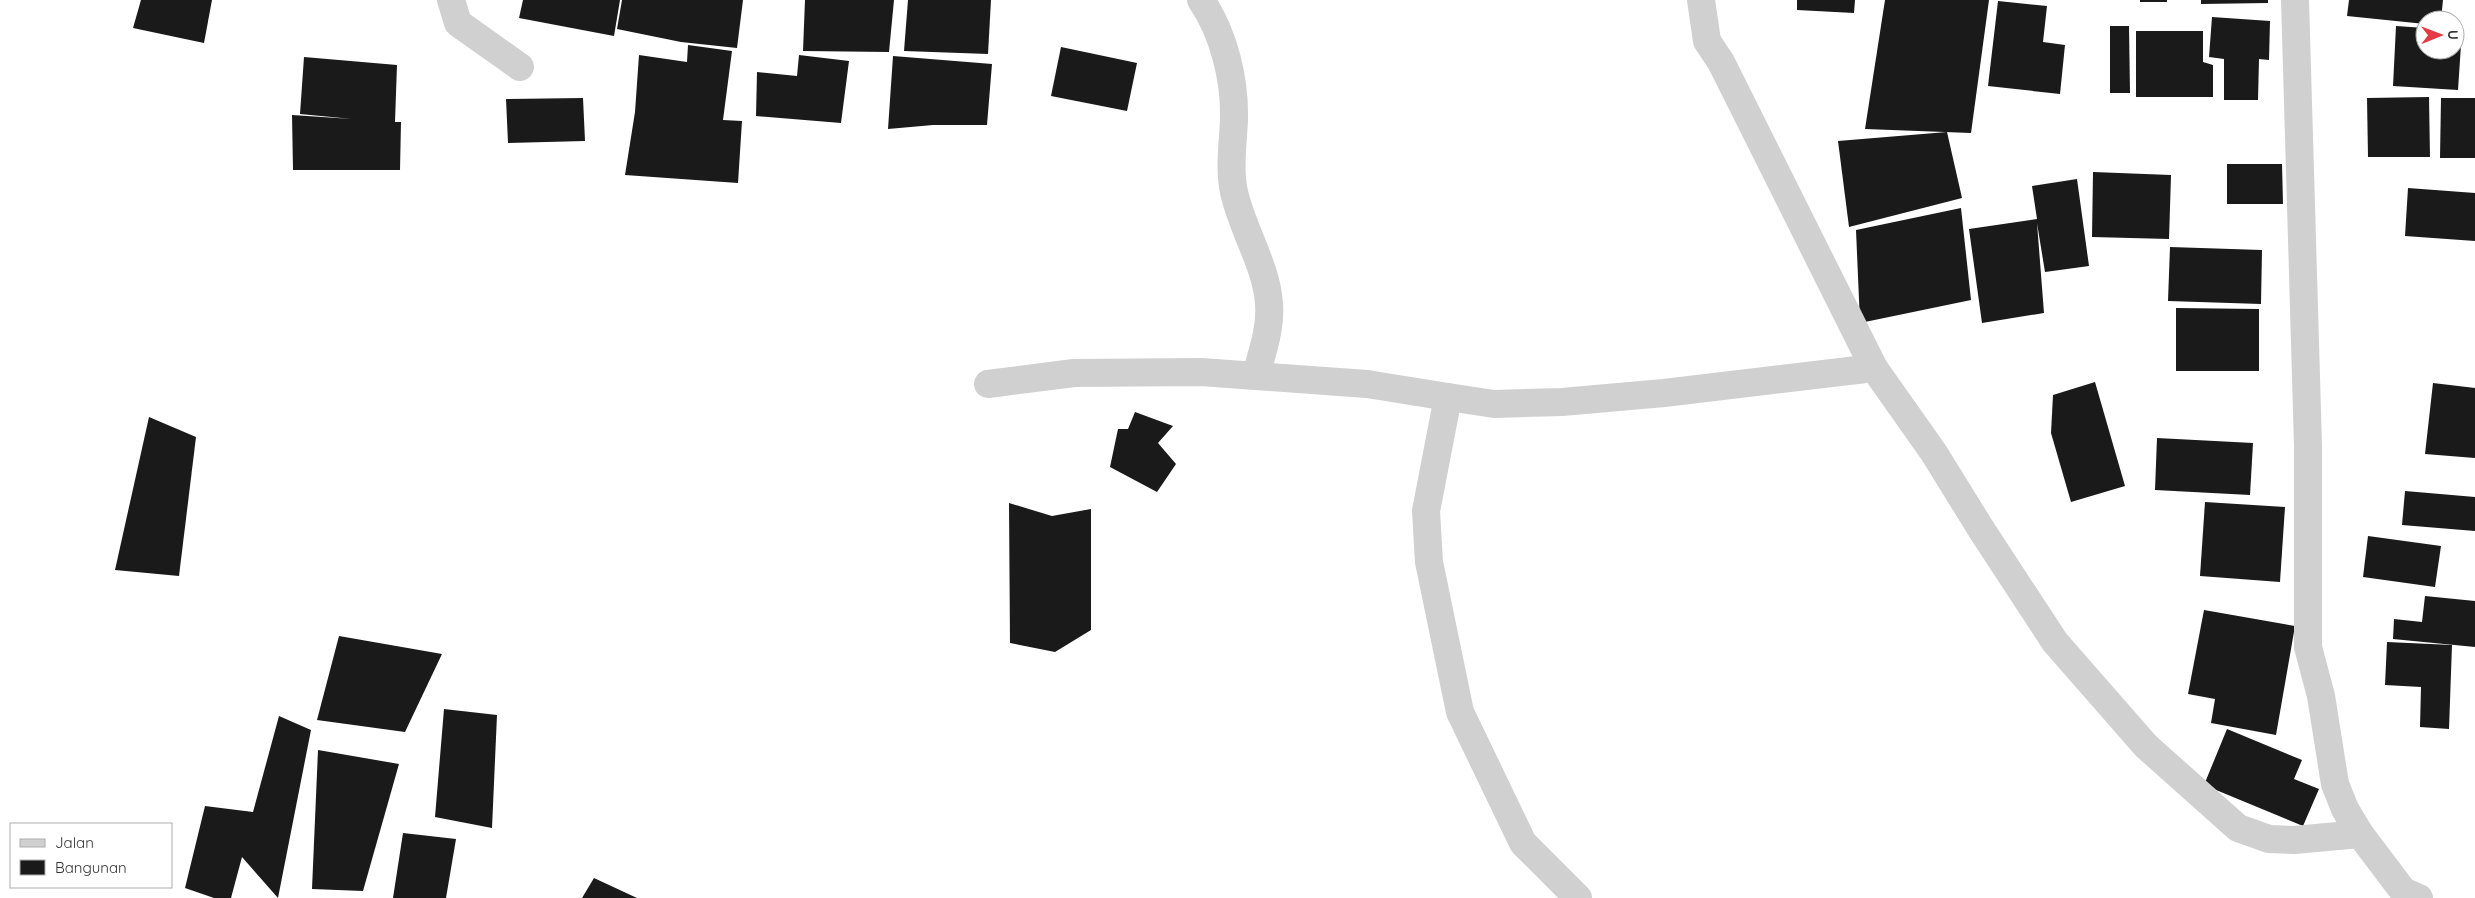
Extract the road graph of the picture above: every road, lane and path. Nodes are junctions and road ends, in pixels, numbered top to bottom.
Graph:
1 (450, 0) edge
2 (1201, 0) edge
3 (1701, 0) edge
4 (2295, 0) edge
5 (520, 67) dead end
6 (1874, 368) junction
7 (1256, 375) junction
8 (988, 384) dead end
9 (1448, 397) junction
10 (2360, 834) junction
11 (1578, 898) edge
12 (2419, 898) edge

1 - 5 street
2 - 7 street
3 - 6 street
4 - 10 street
6 - 9 street
6 - 10 street
7 - 8 street
7 - 9 street
9 - 11 street
10 - 12 street

